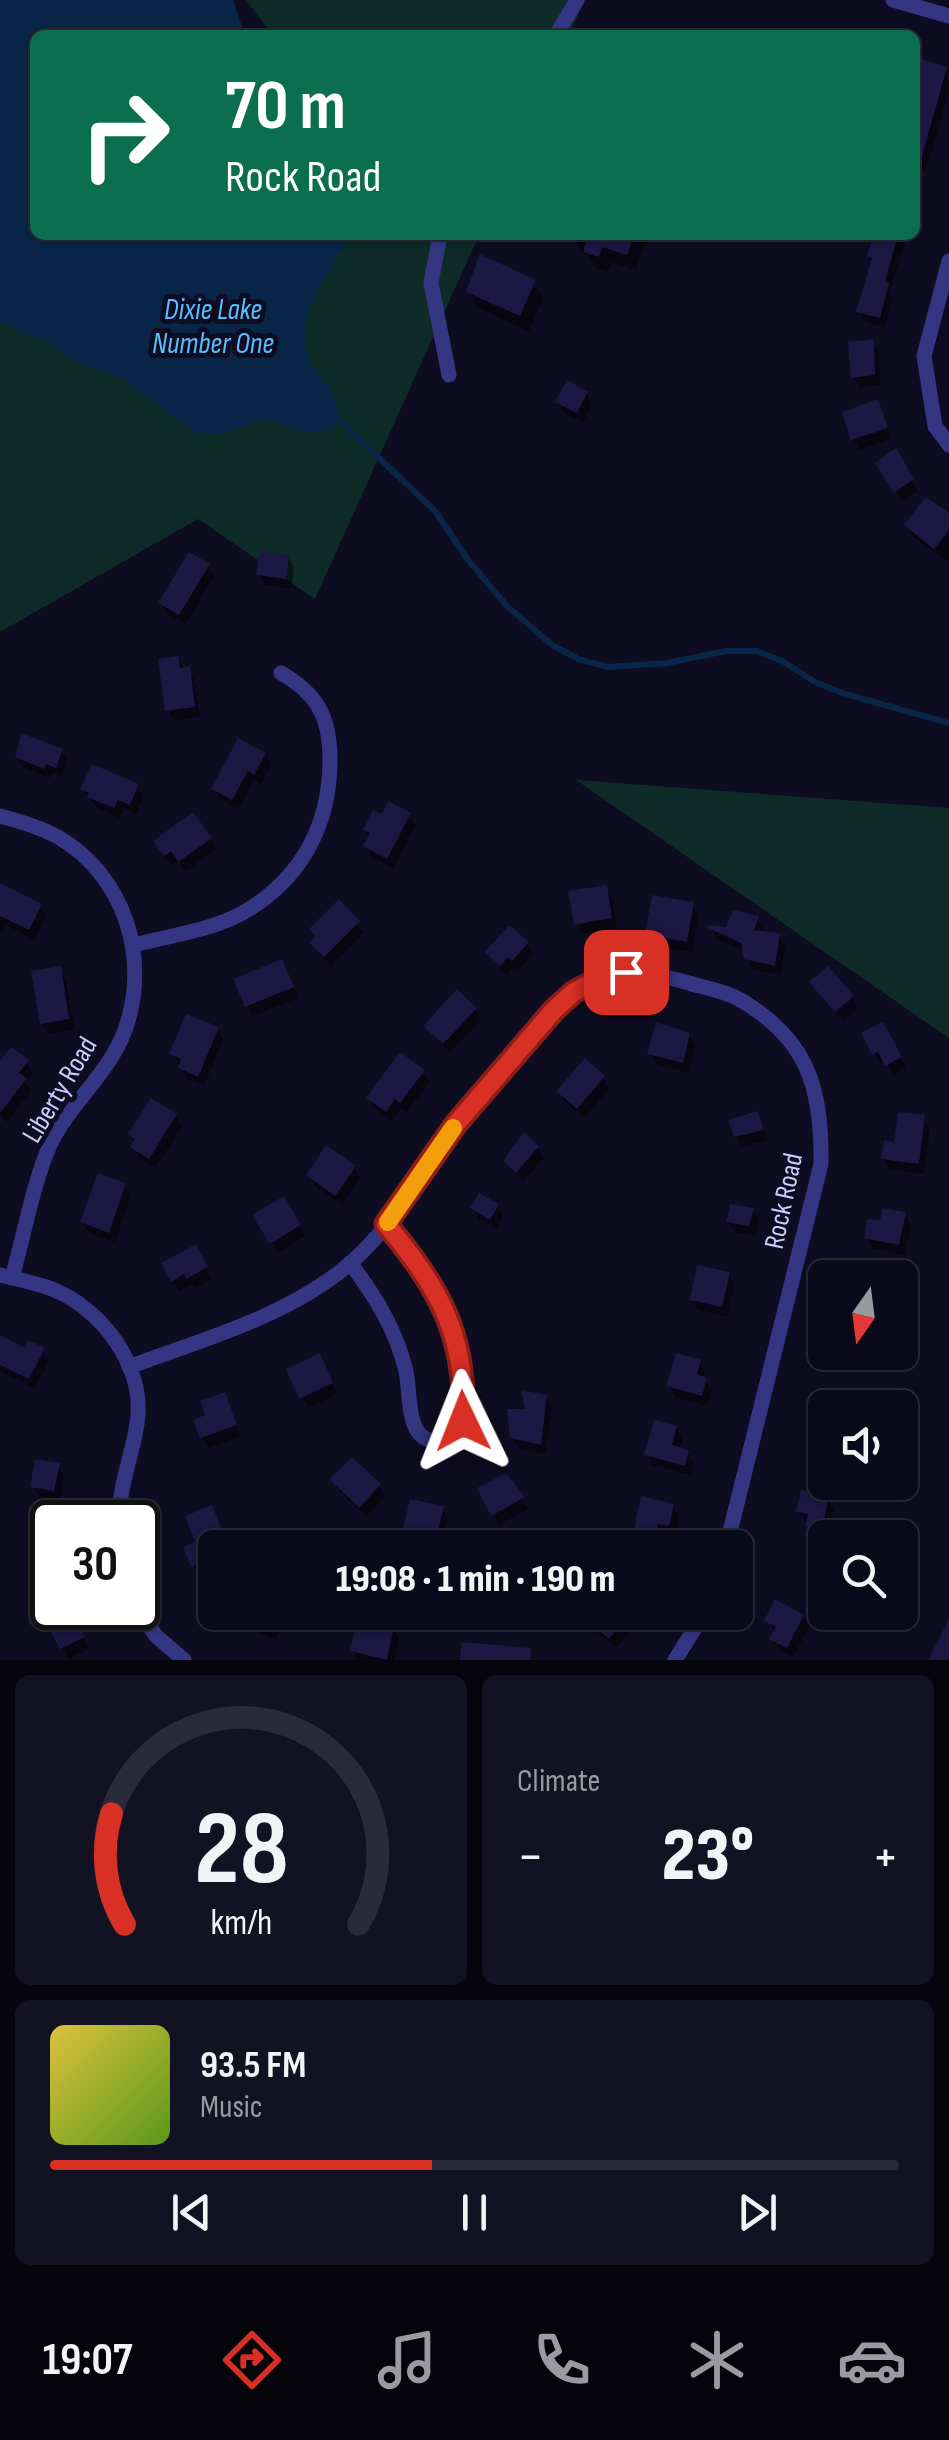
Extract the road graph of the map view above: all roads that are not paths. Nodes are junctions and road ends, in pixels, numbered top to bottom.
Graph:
1 (576, 0) edge
2 (893, 0) edge
3 (949, 16) edge
4 (559, 30) edge
5 (439, 240) edge
6 (949, 261) edge
7 (450, 375) dead end
8 (949, 445) edge
9 (281, 673) dead end
10 (0, 816) edge
11 (134, 945) junction
12 (386, 1224) junction
13 (350, 1263) junction
14 (6, 1276) edge
15 (129, 1367) junction
16 (123, 1500) edge
17 (730, 1530) edge
18 (152, 1630) edge
19 (693, 1630) edge
20 (184, 1660) edge
21 (674, 1660) edge

1 - 4 street
2 - 3 street
5 - 7 street
6 - 8 street
9 - 11 street
10 - 11 street, Liberty Road
11 - 14 street, Liberty Road
12 - 13 street, Rock Road
12 - 13 street
12 - 17 street, Rock Road
13 - 15 street, Rock Road
14 - 15 street
15 - 16 street
18 - 20 street
19 - 21 street

